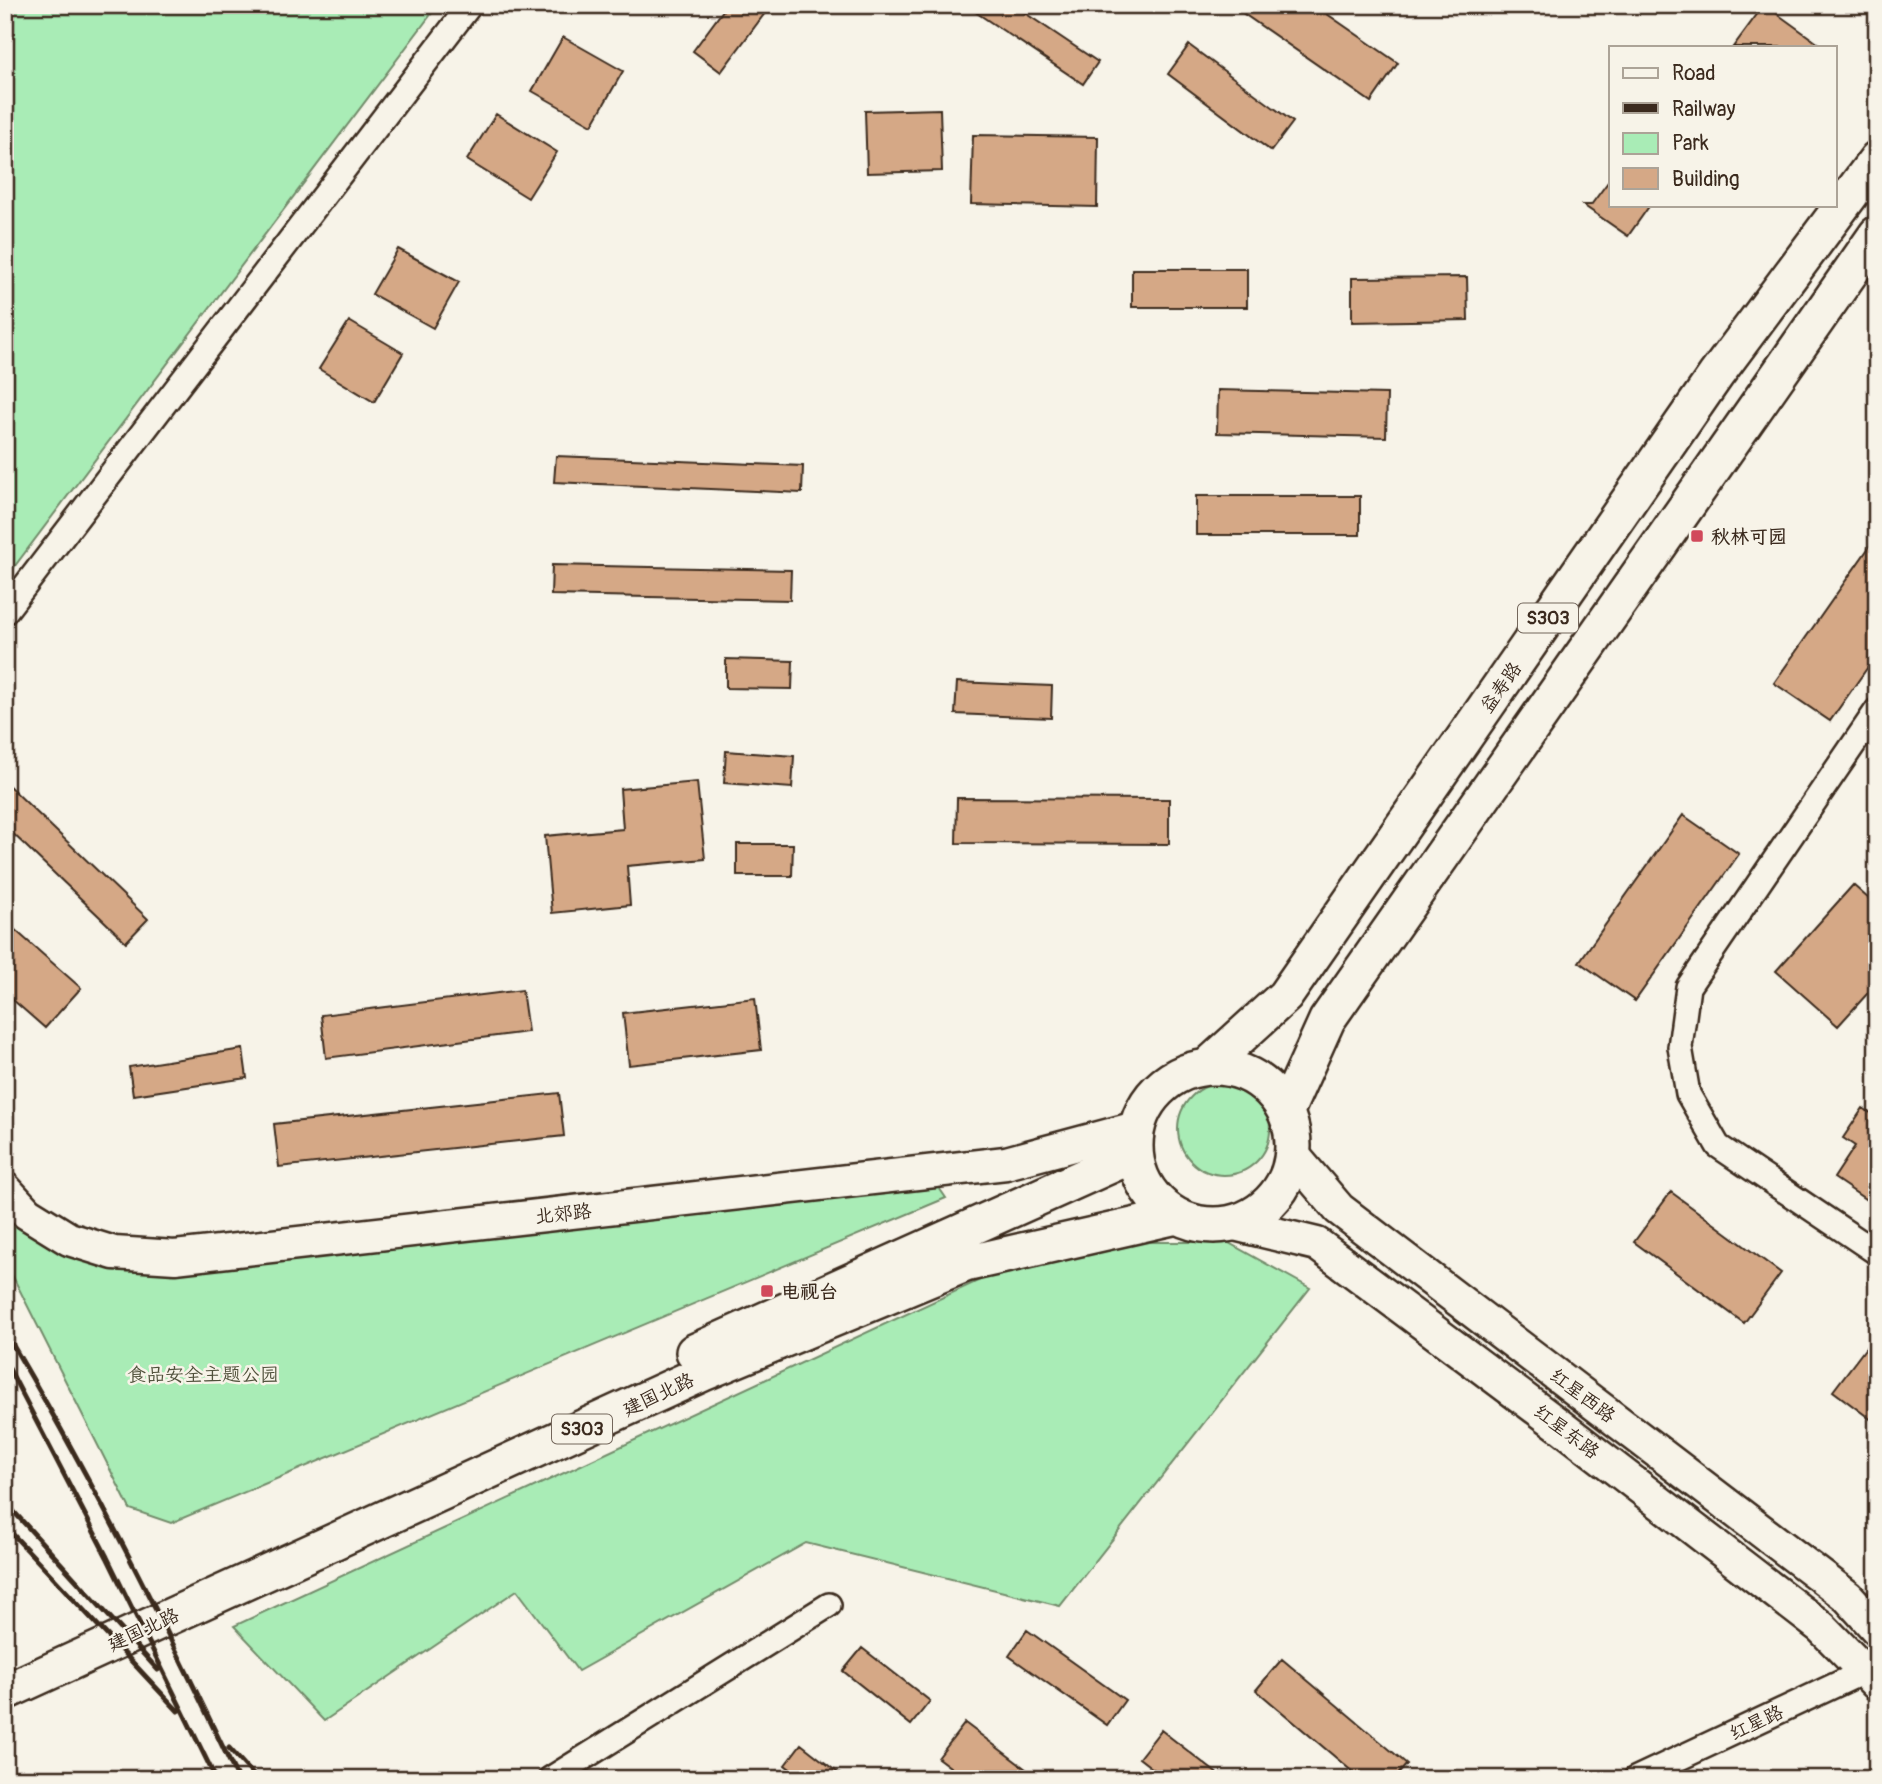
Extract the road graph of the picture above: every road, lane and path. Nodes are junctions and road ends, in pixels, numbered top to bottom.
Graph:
1 (470, 5) edge
2 (1877, 159) edge
3 (1877, 234) edge
4 (5, 612) edge
5 (1877, 710) edge
6 (1208, 1066) junction
7 (1286, 1111) junction
8 (1135, 1141) junction
9 (1293, 1155) junction
10 (5, 1189) edge
11 (1177, 1216) junction
12 (1230, 1223) junction
13 (1877, 1253) edge
14 (829, 1605) dead end
15 (1877, 1629) edge
16 (5, 1667) edge
17 (1873, 1674) edge
18 (5, 1692) edge
19 (550, 1779) edge
20 (1635, 1779) edge

1 - 4 street
2 - 6 main road, 益寿路 / S303
3 - 7 main road, S303
5 - 13 street
6 - 7 main road
6 - 8 main road
7 - 9 main road
8 - 10 main road, 北郊路
8 - 11 main road
8 - 16 main road, 建国北路
9 - 12 main road
9 - 15 main road, 红星西路
11 - 12 main road
11 - 18 main road, 建国北路 / S303
12 - 17 main road, 红星东路
14 - 19 street
17 - 20 street, 红星路

